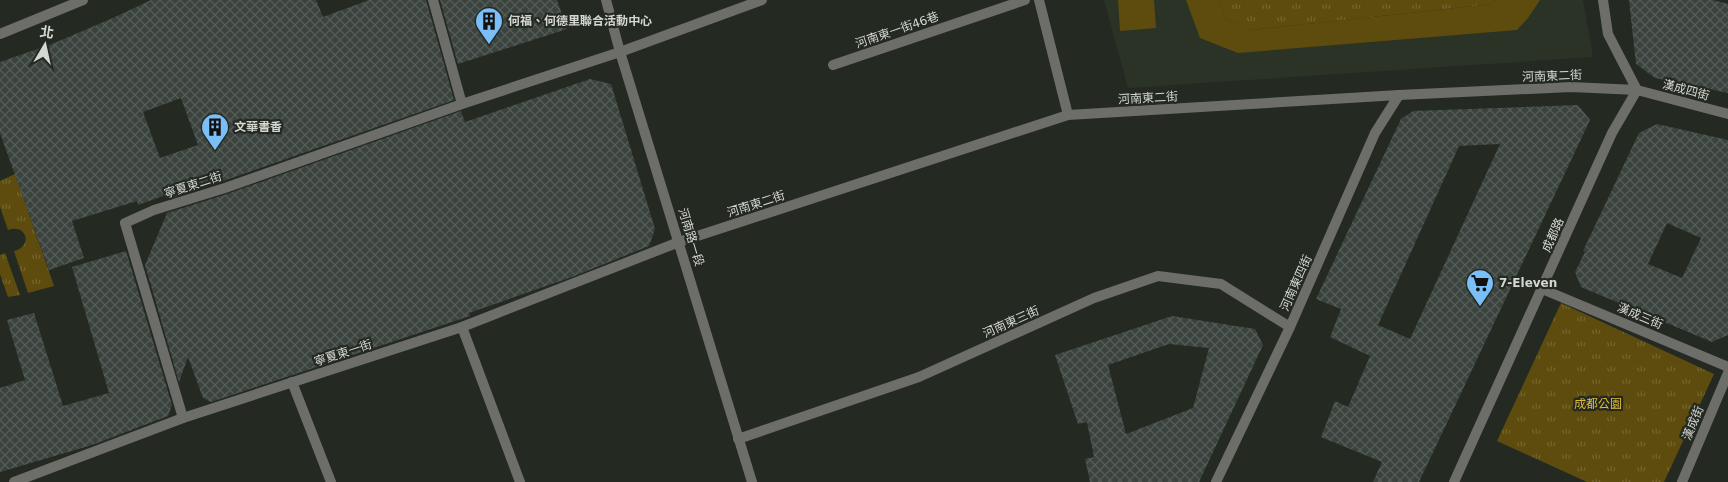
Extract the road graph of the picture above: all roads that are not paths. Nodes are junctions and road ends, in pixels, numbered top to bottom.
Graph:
1 (83, 0) edge
2 (433, 0) edge
3 (606, 0) edge
4 (762, 0) edge
5 (1025, 0) edge
6 (1039, 0) edge
7 (1603, 0) edge
8 (0, 34) edge
9 (620, 52) junction
10 (833, 65) dead end
11 (1637, 90) junction
12 (1399, 95) junction
13 (462, 104) junction
14 (1728, 114) edge
15 (1068, 116) junction
16 (679, 242) junction
17 (1542, 289) junction
18 (462, 327) junction
19 (1290, 327) junction
20 (1728, 367) edge
21 (1728, 373) edge
22 (292, 382) junction
23 (183, 418) junction
24 (738, 439) junction
25 (14, 482) edge
26 (332, 482) edge
27 (520, 482) edge
28 (752, 482) edge
29 (1216, 482) edge
30 (1454, 482) edge
31 (1682, 482) edge

1 - 8 street
2 - 13 street
3 - 9 street, 河南路一段
4 - 9 street, 寧夏東二街
5 - 10 street, 河南東一街46巷
6 - 15 street
7 - 11 street
9 - 13 street, 寧夏東二街
9 - 16 street, 河南路一段
11 - 12 street, 河南東二街
11 - 14 street, 漢成四街
11 - 17 street, 成都路
12 - 15 street, 河南東二街
12 - 19 street, 河南東四街
13 - 23 street, 寧夏東二街
15 - 16 street, 河南東二街
16 - 18 street, 寧夏東一街
16 - 24 street, 河南路一段
17 - 20 street, 漢成三街
17 - 30 street, 成都路
18 - 22 street, 寧夏東一街
18 - 27 street
19 - 24 street, 河南東三街
19 - 29 street, 河南東四街
21 - 31 street, 漢成街
22 - 23 street, 寧夏東一街
22 - 26 street
23 - 25 street, 寧夏東一街
24 - 28 street, 河南路一段

